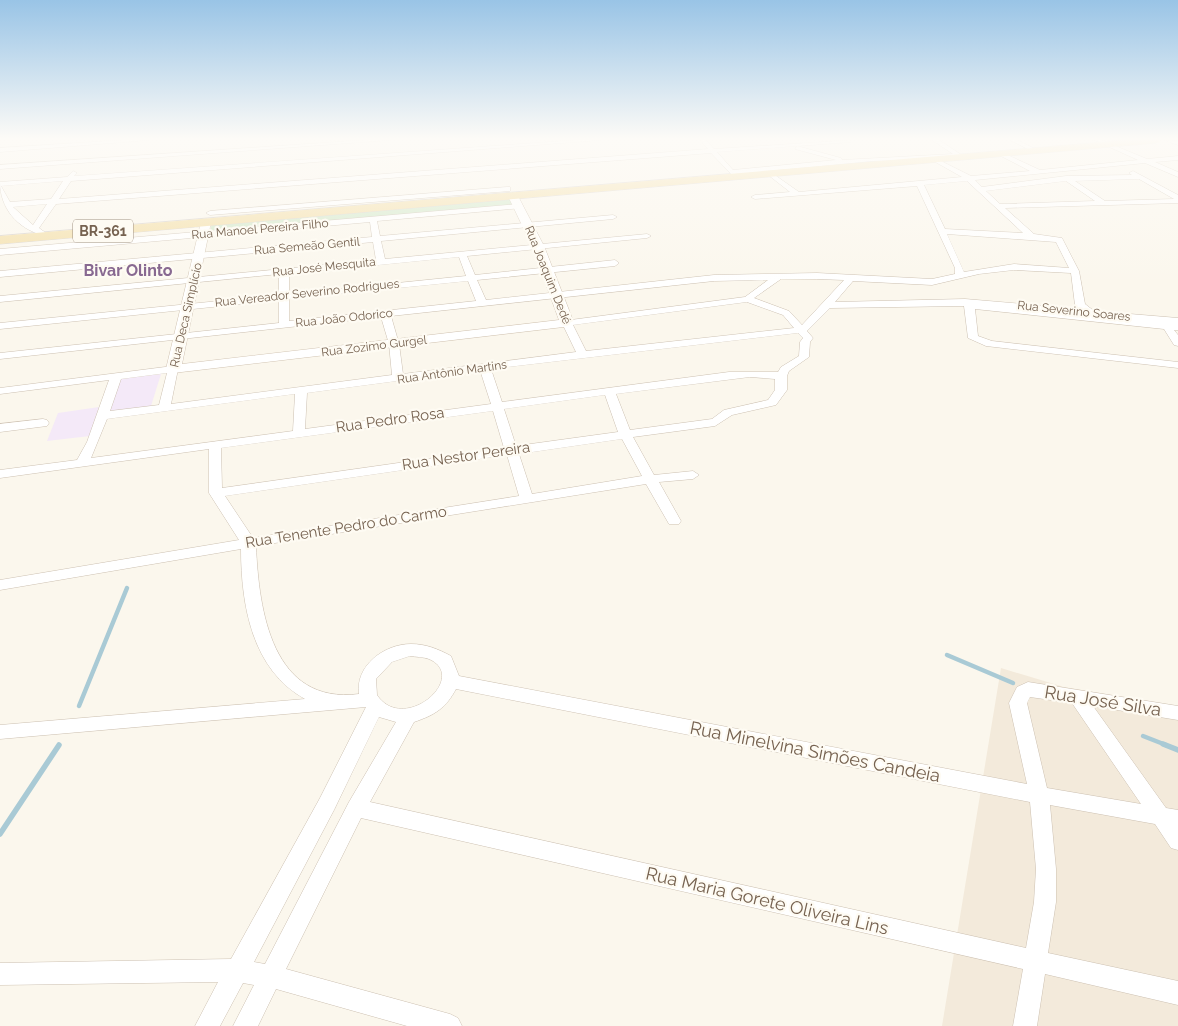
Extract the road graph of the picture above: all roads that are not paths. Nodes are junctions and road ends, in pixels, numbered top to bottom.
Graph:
1 (1, 188) edge
2 (63, 188) edge
3 (145, 188) edge
4 (217, 188) edge
5 (302, 188) edge
6 (368, 188) edge
7 (398, 188) edge
8 (579, 188) edge
9 (789, 188) edge
10 (864, 188) edge
11 (920, 188) edge
12 (991, 188) edge
13 (1080, 188) edge
14 (1158, 188) edge
15 (981, 189) joint
16 (511, 194) junction
17 (797, 194) junction
18 (214, 196) dead end
19 (370, 197) junction
20 (755, 197) dead end
21 (1178, 199) edge
22 (55, 201) junction
23 (1103, 203) junction
24 (212, 204) dead end
25 (7, 205) junction
26 (999, 206) junction
27 (614, 217) dead end
28 (207, 223) junction
29 (528, 225) junction
30 (34, 230) junction
31 (941, 231) junction
32 (50, 236) junction
33 (647, 236) dead end
34 (1031, 236) junction
35 (376, 239) junction
36 (0, 240) edge
37 (538, 246) junction
38 (0, 252) edge
39 (462, 254) junction
40 (200, 255) junction
41 (382, 261) junction
42 (615, 263) dead end
43 (546, 269) junction
44 (284, 270) junction
45 (1075, 271) junction
46 (0, 274) edge
47 (960, 276) junction
48 (471, 277) junction
49 (780, 277) junction
50 (851, 277) junction
51 (193, 279) junction
52 (932, 282) junction
53 (557, 294) junction
54 (283, 296) junction
55 (0, 299) edge
56 (748, 299) junction
57 (482, 303) junction
58 (968, 303) junction
59 (826, 305) junction
60 (187, 306) junction
61 (1091, 312) junction
62 (385, 314) junction
63 (1103, 319) junction
64 (1178, 321) edge
65 (1164, 322) junction
66 (567, 323) junction
67 (284, 325) junction
68 (0, 326) edge
69 (1178, 327) edge
70 (802, 330) junction
71 (181, 336) junction
72 (1178, 343) edge
73 (394, 344) junction
74 (583, 355) junction
75 (0, 356) edge
76 (1178, 365) edge
77 (485, 368) junction
78 (173, 369) junction
79 (116, 376) junction
80 (781, 376) junction
81 (398, 379) junction
82 (0, 391) edge
83 (301, 391) junction
84 (609, 391) junction
85 (498, 406) junction
86 (164, 408) junction
87 (102, 416) junction
88 (43, 423) dead end
89 (0, 428) edge
90 (300, 433) junction
91 (625, 434) junction
92 (215, 445) junction
93 (511, 450) junction
94 (82, 463) junction
95 (0, 474) edge
96 (693, 475) dead end
97 (651, 480) junction
98 (216, 493) junction
99 (527, 499) junction
100 (674, 521) dead end
101 (248, 543) junction
102 (0, 585) edge
103 (452, 681) junction
104 (1076, 697) junction
105 (337, 703) junction
106 (372, 704) junction
107 (1178, 713) edge
108 (408, 716) junction
109 (0, 732) edge
110 (1039, 795) junction
111 (356, 808) junction
112 (1159, 815) junction
113 (1178, 819) edge
114 (1178, 841) edge
115 (1037, 961) junction
116 (236, 970) junction
117 (0, 974) edge
118 (270, 976) junction
119 (1178, 993) edge
120 (207, 1026) edge
121 (245, 1026) edge
122 (450, 1026) edge
123 (1025, 1026) edge

1 - 25 street
2 - 22 street
3 - 22 street
4 - 18 street
5 - 19 street
6 - 19 street
7 - 19 street
8 - 16 main road, BR-361
9 - 17 street
10 - 17 street
11 - 31 street
12 - 15 street
13 - 23 street
14 - 21 street
15 - 26 street
16 - 19 main road, BR-361
16 - 19 street
16 - 29 street, Rua Joaquim Dedé
17 - 20 street
19 - 28 main road, BR-361
19 - 35 street
21 - 23 street
22 - 25 street
22 - 30 street
23 - 26 street
24 - 28 street
25 - 30 street
26 - 34 street
27 - 29 street, Rua Semeão Gentil
28 - 32 main road, BR-361
28 - 38 street, Rua Manoel Pereira Filho
28 - 40 street, Rua Deca Simplício
29 - 35 street, Rua Semeão Gentil
29 - 37 street, Rua Joaquim Dedé
30 - 32 street
31 - 34 street
31 - 47 street
32 - 36 main road, BR-361
33 - 37 street, Rua José Mesquita
34 - 45 street
35 - 40 street, Rua Semeão Gentil
35 - 41 street
37 - 39 street, Rua José Mesquita
37 - 43 street, Rua Joaquim Dedé
39 - 41 street, Rua José Mesquita
39 - 48 street
40 - 46 street, Rua Semeão Gentil
40 - 51 street, Rua Deca Simplício
41 - 44 street, Rua José Mesquita
42 - 43 street, Rua Vereador Severino Rodrigues
43 - 48 street, Rua Vereador Severino Rodrigues
43 - 53 street, Rua Joaquim Dedé
44 - 51 street, Rua José Mesquita
44 - 54 street
45 - 47 street
45 - 61 street
47 - 52 street
48 - 54 street, Rua Vereador Severino Rodrigues
48 - 57 street
49 - 50 street, Rua João Odorico
49 - 53 street, Rua João Odorico
49 - 56 street
50 - 52 street, Rua João Odorico
50 - 59 street
51 - 55 street, Rua José Mesquita
51 - 60 street, Rua Deca Simplício
52 - 58 street
53 - 57 street, Rua João Odorico
53 - 66 street, Rua Joaquim Dedé
54 - 60 street, Rua Vereador Severino Rodrigues
54 - 67 street
56 - 66 street, Rua Zozimo Gurgel
56 - 70 street
57 - 62 street, Rua João Odorico
58 - 59 street
58 - 61 street, Rua Severino Soares
58 - 63 street, Rua Severino Soares
58 - 76 street
59 - 70 street
60 - 68 street, Rua Vereador Severino Rodrigues
60 - 71 street, Rua Deca Simplício
61 - 63 street
61 - 65 street, Rua Severino Soares
62 - 67 street, Rua João Odorico
62 - 73 street
63 - 65 street, Rua Severino Soares
64 - 65 street, Rua Severino Soares
65 - 69 street, Rua Severino Soares
65 - 72 street
66 - 73 street, Rua Zozimo Gurgel
66 - 74 street, Rua Joaquim Dedé
67 - 71 street, Rua João Odorico
70 - 74 street, Rua Antônio Martins
70 - 80 street
71 - 75 street, Rua João Odorico
71 - 78 street, Rua Deca Simplício
73 - 78 street, Rua Zozimo Gurgel
73 - 81 street
74 - 77 street, Rua Antônio Martins
77 - 81 street, Rua Antônio Martins
77 - 85 street
78 - 79 street, Rua Zozimo Gurgel
78 - 86 street, Rua Deca Simplício
79 - 82 street, Rua Zozimo Gurgel
79 - 87 street
80 - 84 street, Rua Pedro Rosa
80 - 91 street, Rua Nestor Pereira
81 - 83 street, Rua Antônio Martins
83 - 86 street, Rua Antônio Martins
83 - 90 street
84 - 85 street, Rua Pedro Rosa
84 - 91 street
85 - 90 street, Rua Pedro Rosa
85 - 93 street
86 - 87 street, Rua Antônio Martins
87 - 94 street
88 - 89 street
90 - 92 street, Rua Pedro Rosa
91 - 93 street, Rua Nestor Pereira
91 - 97 street
92 - 94 street, Rua Pedro Rosa
92 - 98 street
93 - 98 street, Rua Nestor Pereira
93 - 99 street
94 - 95 street, Rua Pedro Rosa
96 - 97 street, Rua Tenente Pedro do Carmo
97 - 99 street, Rua Tenente Pedro do Carmo
97 - 100 street
98 - 101 street
99 - 101 street, Rua Tenente Pedro do Carmo
101 - 102 street, Rua Tenente Pedro do Carmo
101 - 105 street
103 - 106 street
103 - 108 street
103 - 110 street, Rua Minelvina Simões Candeia
104 - 107 street, Rua José Silva
104 - 110 street, Rua José Silva
104 - 112 street
105 - 106 street
105 - 109 street
106 - 108 street
106 - 116 street
108 - 111 street
110 - 112 street, Rua Minelvina Simões Candeia
110 - 115 street
111 - 115 street, Rua Maria Gorete Oliveira Lins
111 - 118 street
112 - 113 street, Rua Minelvina Simões Candeia
112 - 114 street
115 - 119 street, Rua Maria Gorete Oliveira Lins
115 - 123 street
116 - 117 street
116 - 118 street
116 - 120 street
118 - 121 street
118 - 122 street

